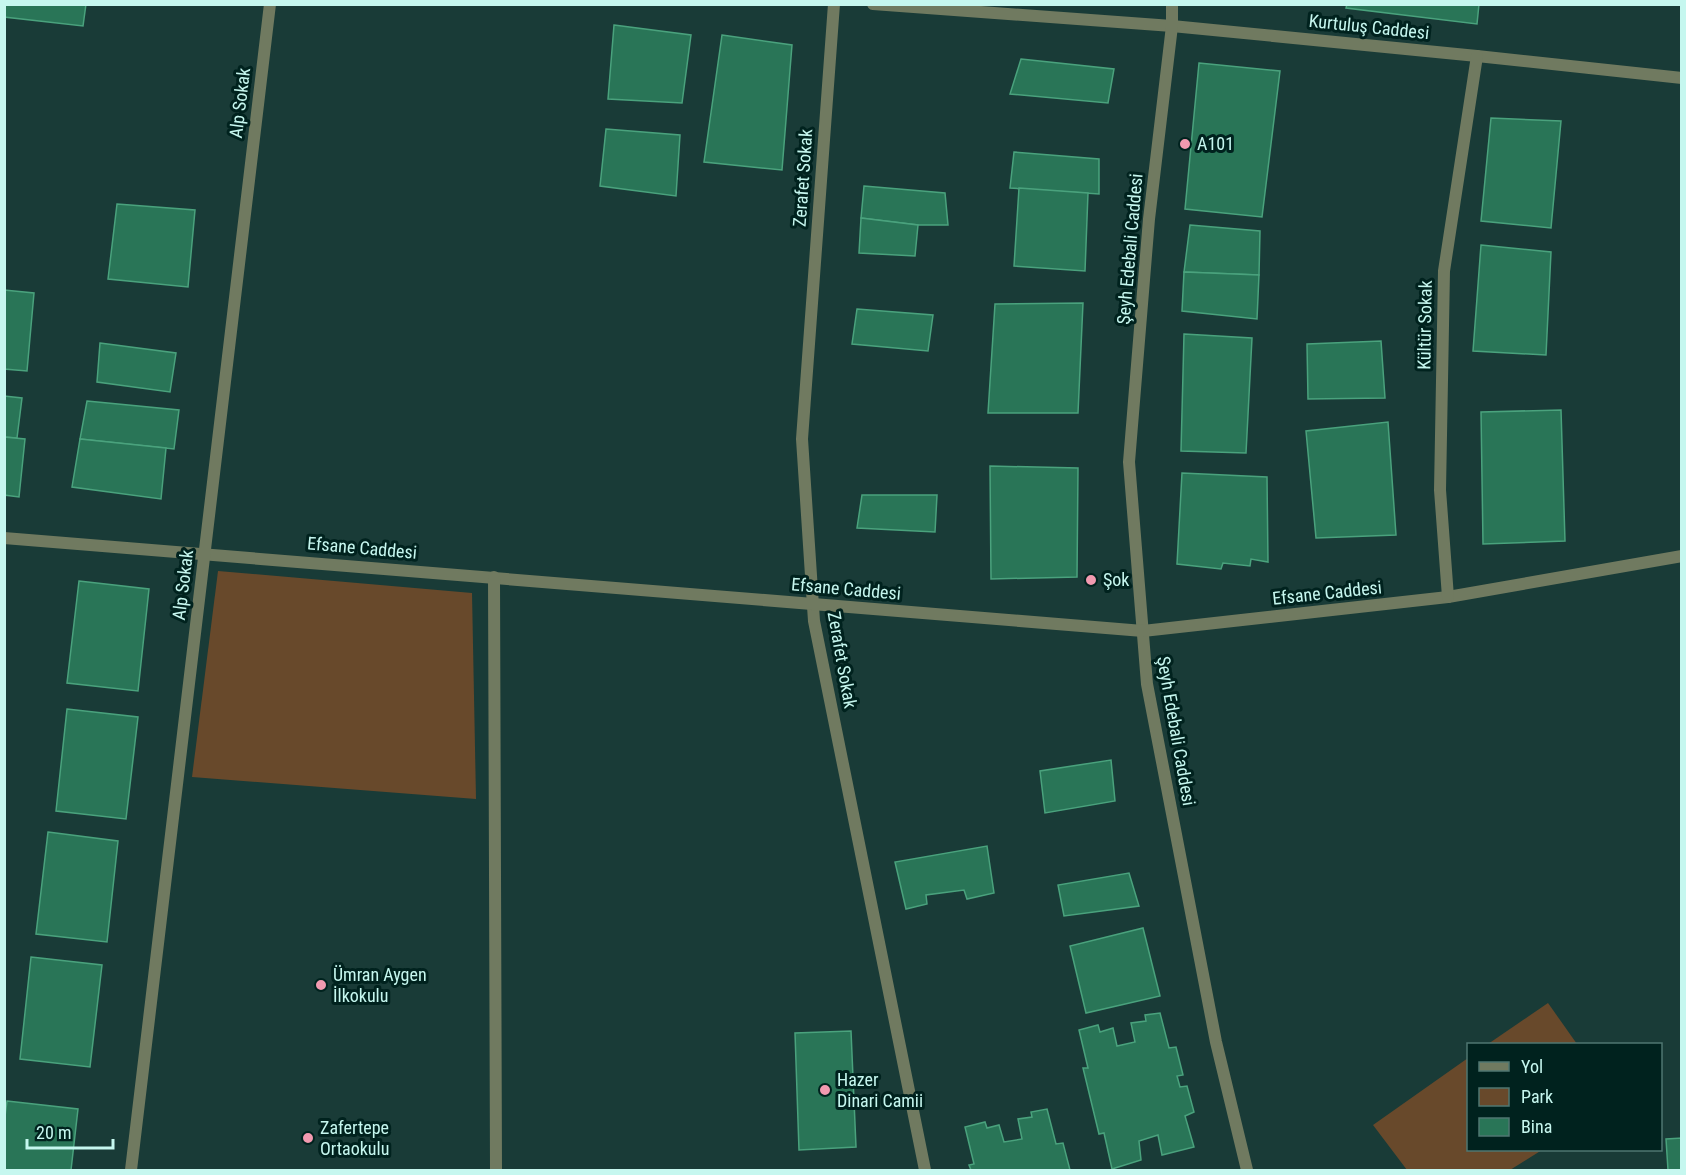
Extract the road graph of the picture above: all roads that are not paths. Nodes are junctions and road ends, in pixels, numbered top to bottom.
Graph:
1 (270, 4) edge
2 (834, 4) edge
3 (873, 4) edge
4 (1172, 4) edge
5 (1172, 26) junction
6 (1477, 56) junction
7 (1682, 78) edge
8 (4, 538) edge
9 (205, 553) junction
10 (1682, 555) edge
11 (494, 578) junction
12 (1449, 597) junction
13 (813, 604) junction
14 (1143, 631) junction
15 (131, 1170) edge
16 (496, 1170) edge
17 (920, 1170) edge
18 (925, 1170) edge
19 (1247, 1170) edge

1 - 9 street, Alp Sokak
2 - 13 street, Zerafet Sokak
3 - 5 street, Kurtuluş Caddesi
4 - 5 street, Şeyh Edebali Caddesi
5 - 6 street, Kurtuluş Caddesi
5 - 14 street, Şeyh Edebali Caddesi
6 - 7 street, Kurtuluş Caddesi
6 - 12 street, Kültür Sokak
8 - 9 street, Efsane Caddesi
9 - 11 street, Efsane Caddesi
9 - 15 street, Alp Sokak
10 - 12 street, Efsane Caddesi
11 - 13 street, Efsane Caddesi
11 - 16 street
12 - 14 street, Efsane Caddesi
13 - 14 street, Efsane Caddesi
13 - 18 street, Zerafet Sokak
14 - 19 street, Şeyh Edebali Caddesi
17 - 18 street

